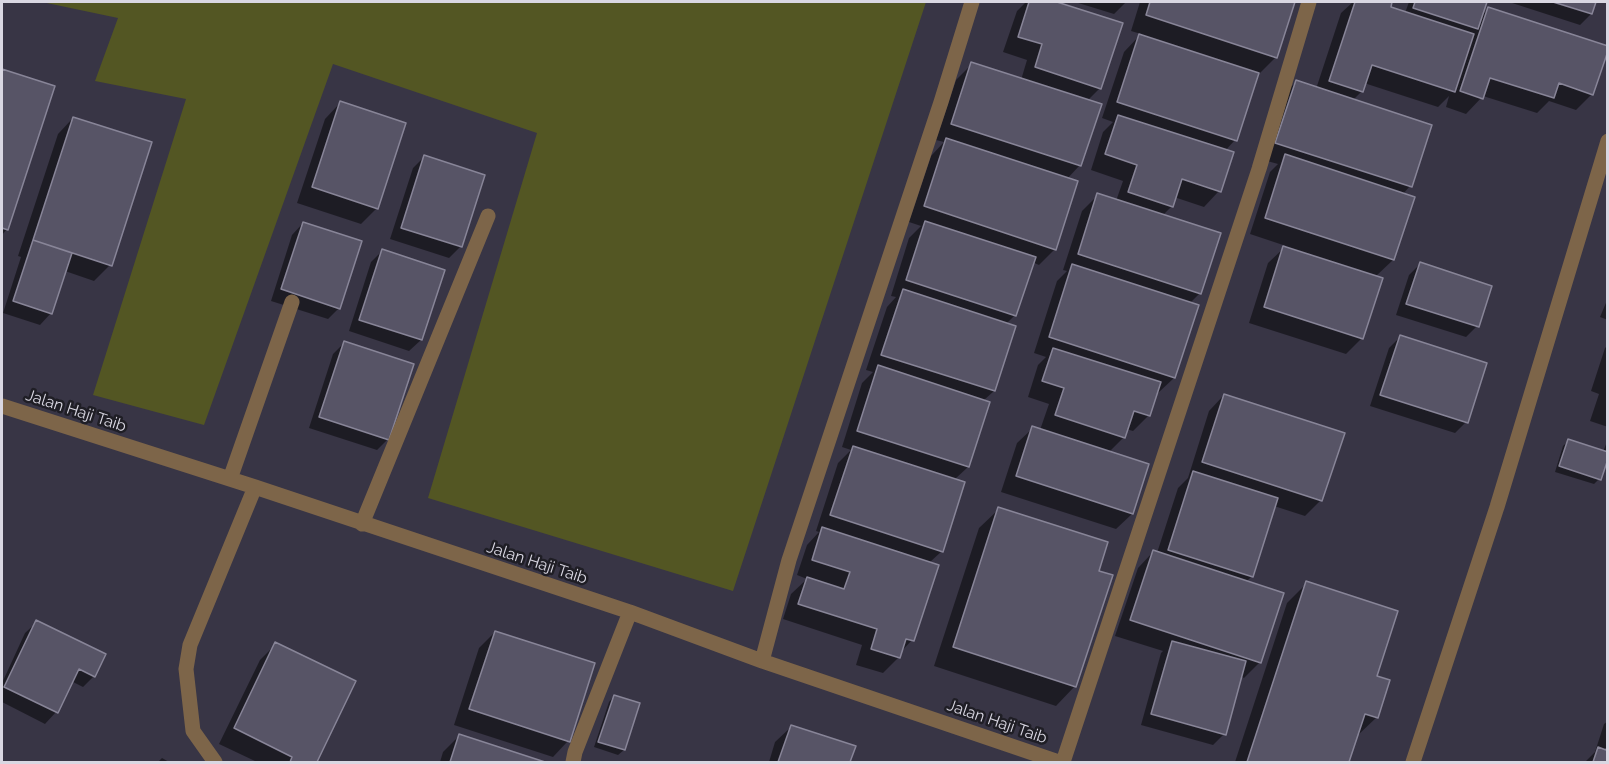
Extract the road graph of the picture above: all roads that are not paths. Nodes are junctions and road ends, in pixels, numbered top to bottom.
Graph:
1 (972, 2) edge
2 (1309, 2) edge
3 (1608, 141) edge
4 (488, 216) dead end
5 (292, 302) dead end
6 (2, 406) edge
7 (230, 479) junction
8 (255, 487) junction
9 (362, 524) junction
10 (630, 612) junction
11 (762, 661) junction
12 (214, 762) edge
13 (573, 762) edge
14 (1061, 762) edge
15 (1413, 762) edge

1 - 11 street
2 - 14 street
3 - 15 street
4 - 9 street
5 - 7 street
6 - 7 street, Jalan Haji Taib
7 - 8 street, Jalan Haji Taib
8 - 9 street, Jalan Haji Taib
8 - 12 street
9 - 10 street, Jalan Haji Taib
10 - 11 street, Jalan Haji Taib
10 - 13 street
11 - 14 street, Jalan Haji Taib

